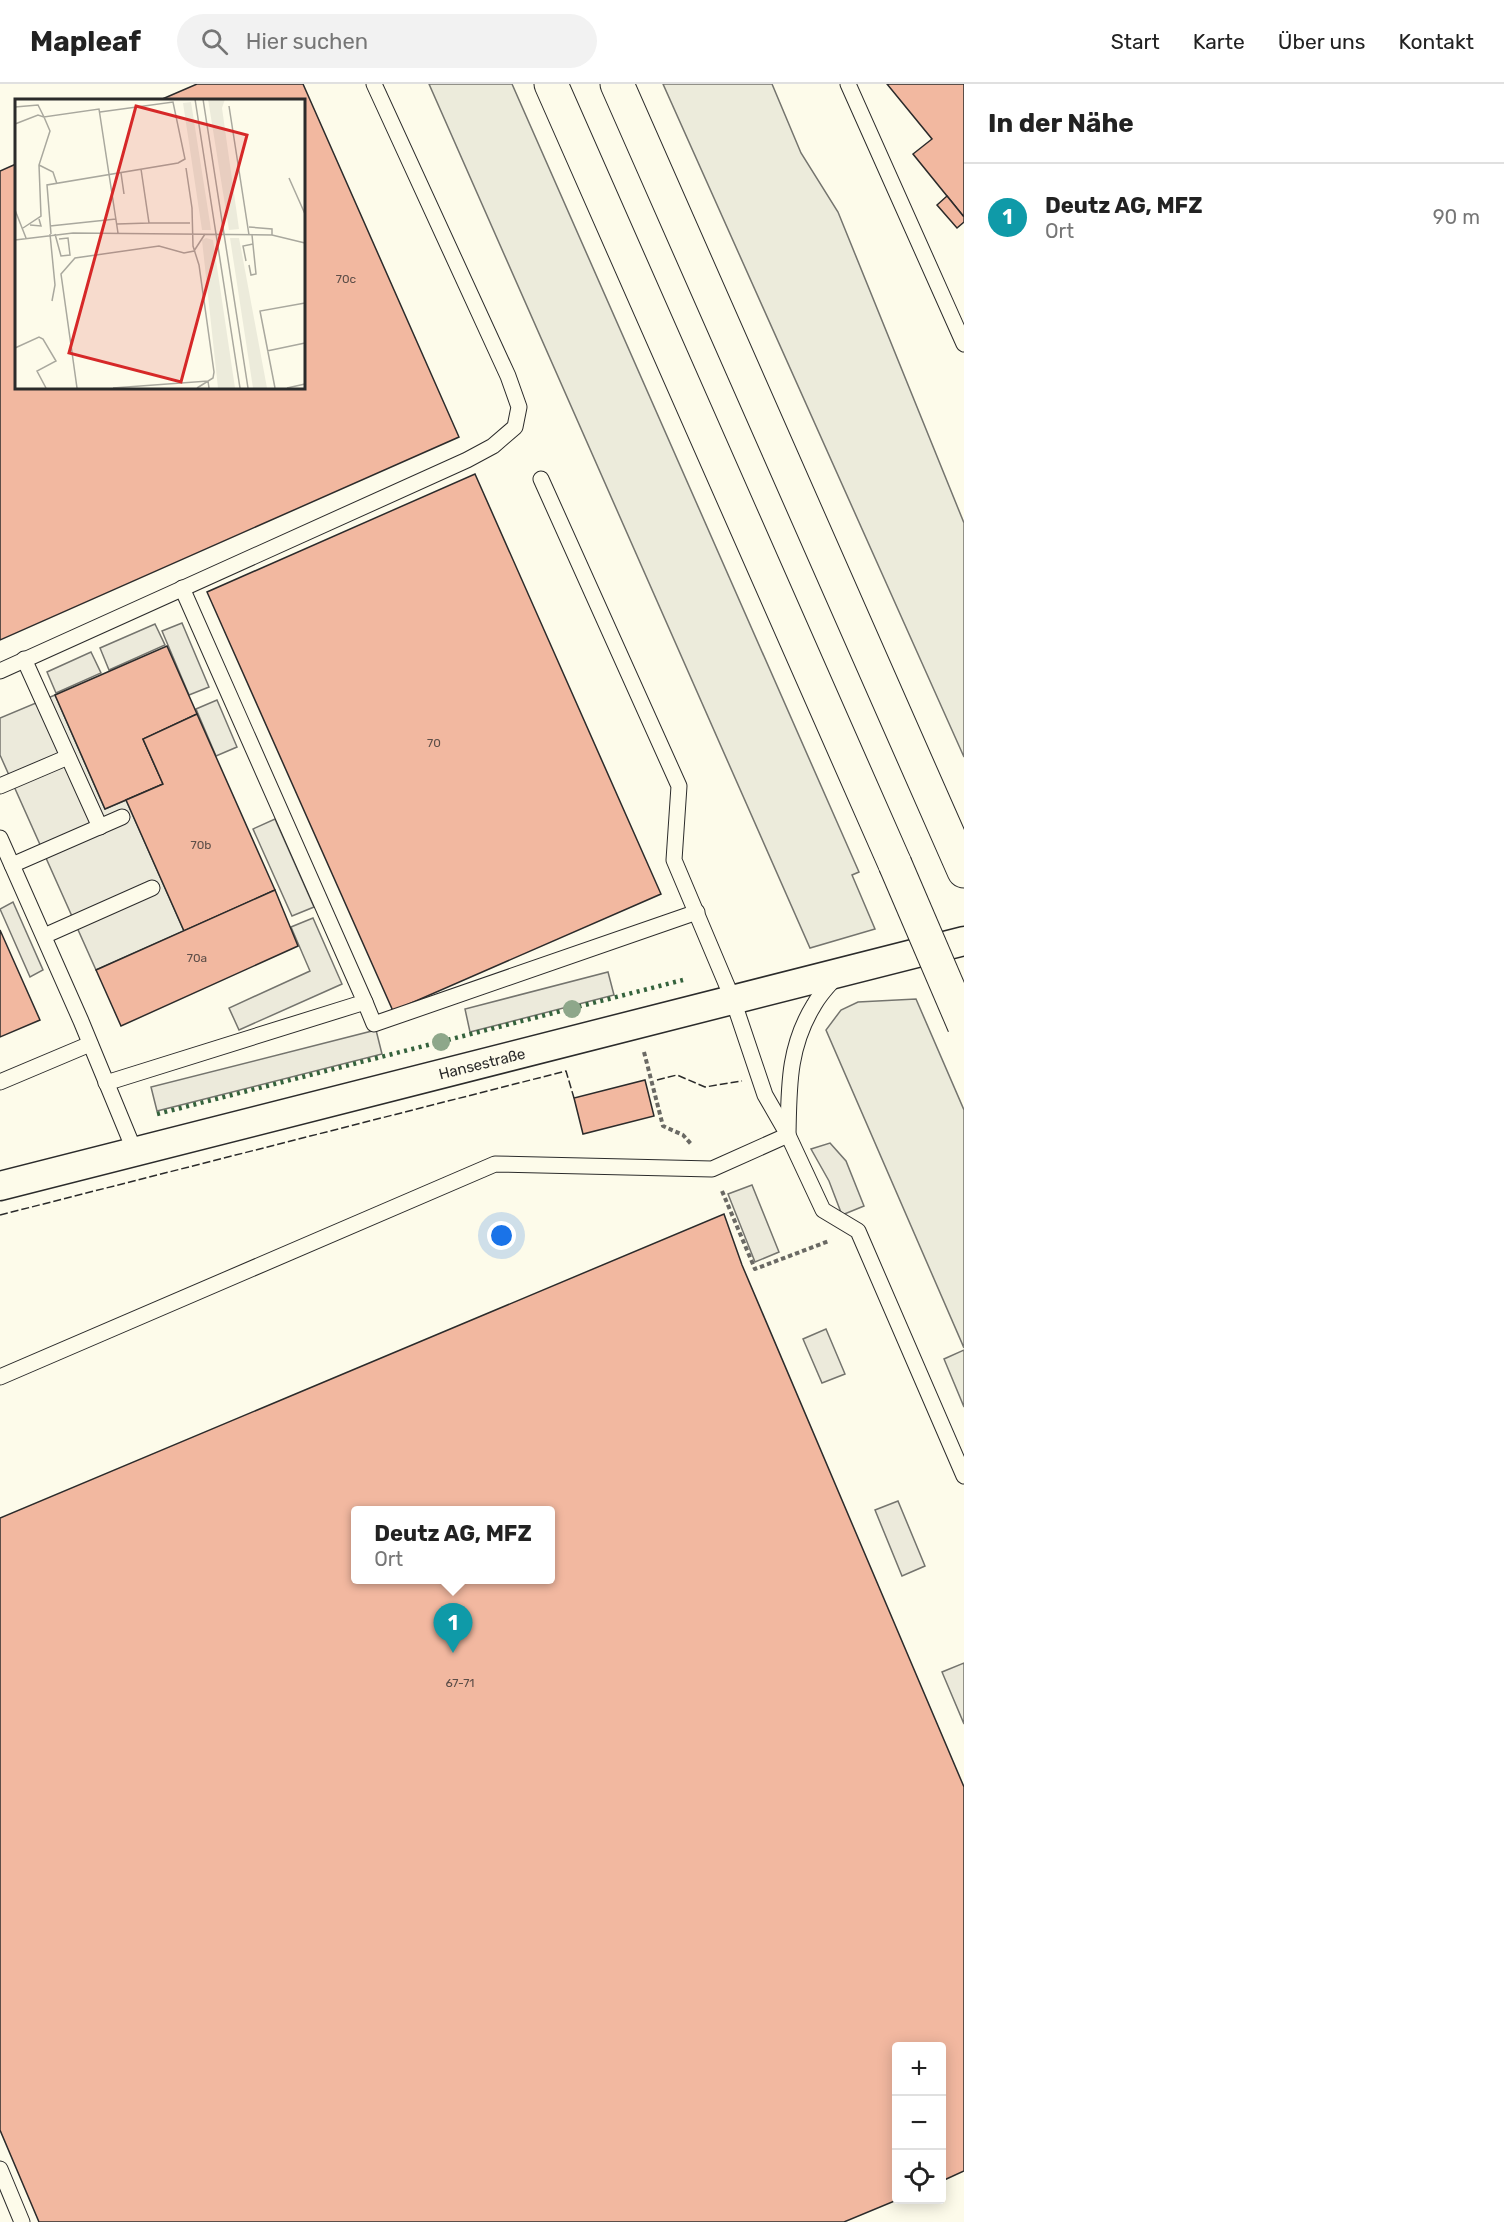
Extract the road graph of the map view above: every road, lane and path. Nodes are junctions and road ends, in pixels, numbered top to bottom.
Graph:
1 (374, 84) edge
2 (551, 84) edge
3 (617, 84) edge
4 (848, 84) edge
5 (964, 344) edge
6 (541, 479) dead end
7 (182, 588) junction
8 (24, 659) junction
9 (0, 670) edge
10 (68, 757) junction
11 (0, 786) edge
12 (122, 817) dead end
13 (100, 827) junction
14 (0, 838) edge
15 (959, 860) edge
16 (12, 865) junction
17 (152, 888) dead end
18 (697, 912) junction
19 (44, 936) junction
20 (964, 941) edge
21 (839, 974) junction
22 (733, 1000) junction
23 (364, 1002) junction
24 (964, 1025) edge
25 (90, 1044) junction
26 (0, 1082) edge
27 (106, 1083) junction
28 (788, 1135) junction
29 (135, 1152) junction
30 (0, 1186) edge
31 (0, 1377) edge
32 (964, 1476) edge
33 (0, 2169) edge
34 (22, 2222) edge

1 - 7 lane
2 - 24 highway, bridge
3 - 15 highway
4 - 5 lane
6 - 18 lane
7 - 8 lane
7 - 23 lane
8 - 9 lane
8 - 10 lane
10 - 11 lane
10 - 13 lane
12 - 13 lane
13 - 16 lane
14 - 16 lane
16 - 19 lane
17 - 19 lane
18 - 22 lane
18 - 23 lane
19 - 25 lane
20 - 21 street, Hansestraße
21 - 22 street, Hansestraße
21 - 28 lane
22 - 28 lane
22 - 29 street, Hansestraße
23 - 27 lane
25 - 26 lane
25 - 27 lane
27 - 29 lane
28 - 31 lane
28 - 32 lane
29 - 30 street, Hansestraße
33 - 34 lane

